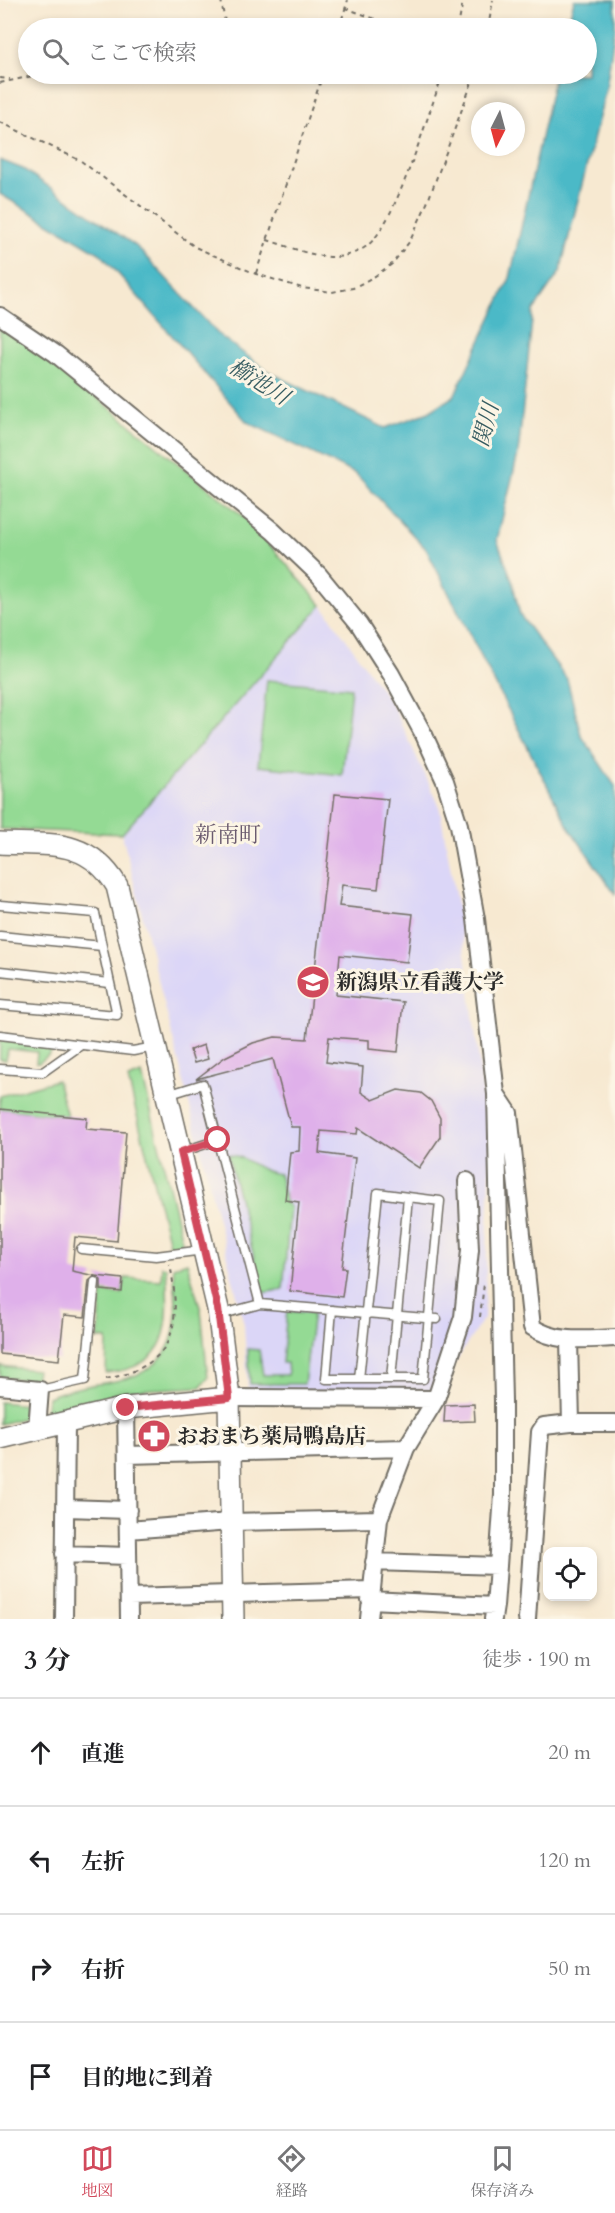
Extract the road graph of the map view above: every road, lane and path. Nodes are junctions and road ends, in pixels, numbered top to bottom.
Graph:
1 (221, 0) edge
2 (348, 0) edge
3 (463, 0) edge
4 (493, 0) edge
5 (345, 8) junction
6 (224, 18) edge
7 (342, 18) edge
8 (373, 18) edge
9 (460, 18) edge
10 (490, 18) edge
11 (0, 78) edge
12 (18, 78) edge
13 (13, 79) junction
14 (0, 83) edge
15 (320, 84) edge
16 (439, 84) edge
17 (471, 84) edge
18 (0, 122) edge
19 (267, 240) junction
20 (256, 274) junction
21 (0, 316) edge
22 (0, 843) edge
23 (0, 905) edge
24 (0, 936) edge
25 (102, 946) junction
26 (0, 971) edge
27 (110, 983) junction
28 (0, 1005) edge
29 (0, 1035) edge
30 (81, 1045) junction
31 (156, 1047) junction
32 (0, 1068) edge
33 (496, 1094) junction
34 (167, 1095) junction
35 (218, 1140) junction
36 (181, 1152) junction
37 (467, 1181) dead end
38 (408, 1197) junction
39 (81, 1249) dead end
40 (204, 1250) junction
41 (168, 1255) junction
42 (94, 1282) dead end
43 (260, 1304) junction
44 (332, 1310) junction
45 (366, 1313) junction
46 (219, 1315) junction
47 (398, 1316) junction
48 (433, 1319) junction
49 (502, 1319) junction
50 (478, 1323) dead end
51 (615, 1338) edge
52 (569, 1340) junction
53 (106, 1379) dead end
54 (359, 1379) junction
55 (391, 1379) junction
56 (0, 1386) edge
57 (40, 1390) junction
58 (229, 1398) junction
59 (436, 1399) junction
60 (126, 1408) junction
61 (66, 1423) junction
62 (571, 1423) junction
63 (615, 1423) edge
64 (37, 1429) junction
65 (0, 1438) edge
66 (406, 1448) junction
67 (228, 1451) junction
68 (127, 1455) junction
69 (66, 1508) junction
70 (128, 1510) junction
71 (379, 1519) junction
72 (230, 1522) junction
73 (128, 1530) junction
74 (64, 1554) junction
75 (128, 1556) junction
76 (374, 1563) junction
77 (498, 1566) junction
78 (232, 1594) junction
79 (370, 1595) junction
80 (129, 1597) junction
81 (494, 1613) edge
82 (64, 1619) edge
83 (129, 1619) edge
84 (233, 1619) edge
85 (369, 1619) edge
86 (527, 1619) edge

1 - 6 path
2 - 5 path
3 - 9 path
4 - 10 path
5 - 7 path
5 - 8 path
11 - 13 path
12 - 13 path
13 - 14 path
15 - 19 path
16 - 19 path
17 - 20 path
18 - 20 path
19 - 20 path
21 - 33 street
22 - 31 street
23 - 25 lane
24 - 25 lane
25 - 27 lane
26 - 27 lane
27 - 28 lane
29 - 30 lane
30 - 31 lane
30 - 32 lane
31 - 34 street
33 - 49 street
33 - 52 street
34 - 35 lane
34 - 36 street
35 - 36 lane
35 - 43 lane
36 - 40 street
37 - 59 street
38 - 45 lane
38 - 47 lane
38 - 48 lane
39 - 41 lane
40 - 41 lane
40 - 46 street
41 - 53 path
42 - 57 lane
43 - 44 lane
43 - 46 lane
44 - 45 lane
44 - 54 lane
45 - 47 lane
45 - 54 lane
46 - 58 street
47 - 48 lane
47 - 55 lane
48 - 55 lane
49 - 50 path
49 - 77 street
51 - 52 street
52 - 62 street
54 - 55 lane
56 - 57 street
57 - 64 street
58 - 59 street
58 - 60 street
58 - 67 street
59 - 66 street
60 - 61 street
60 - 68 street
61 - 64 street
61 - 69 street
62 - 63 street
62 - 86 street
64 - 65 street
66 - 67 street
66 - 71 street
67 - 68 street
67 - 72 street
68 - 70 street
69 - 70 street
69 - 74 street
70 - 73 street
71 - 72 street
71 - 76 street
72 - 73 street
72 - 78 street
73 - 75 street
74 - 75 street
74 - 82 street
75 - 80 street
76 - 77 street
76 - 79 street
77 - 81 street
78 - 79 street
78 - 80 street
78 - 84 street
79 - 81 street
79 - 85 street
80 - 83 street

